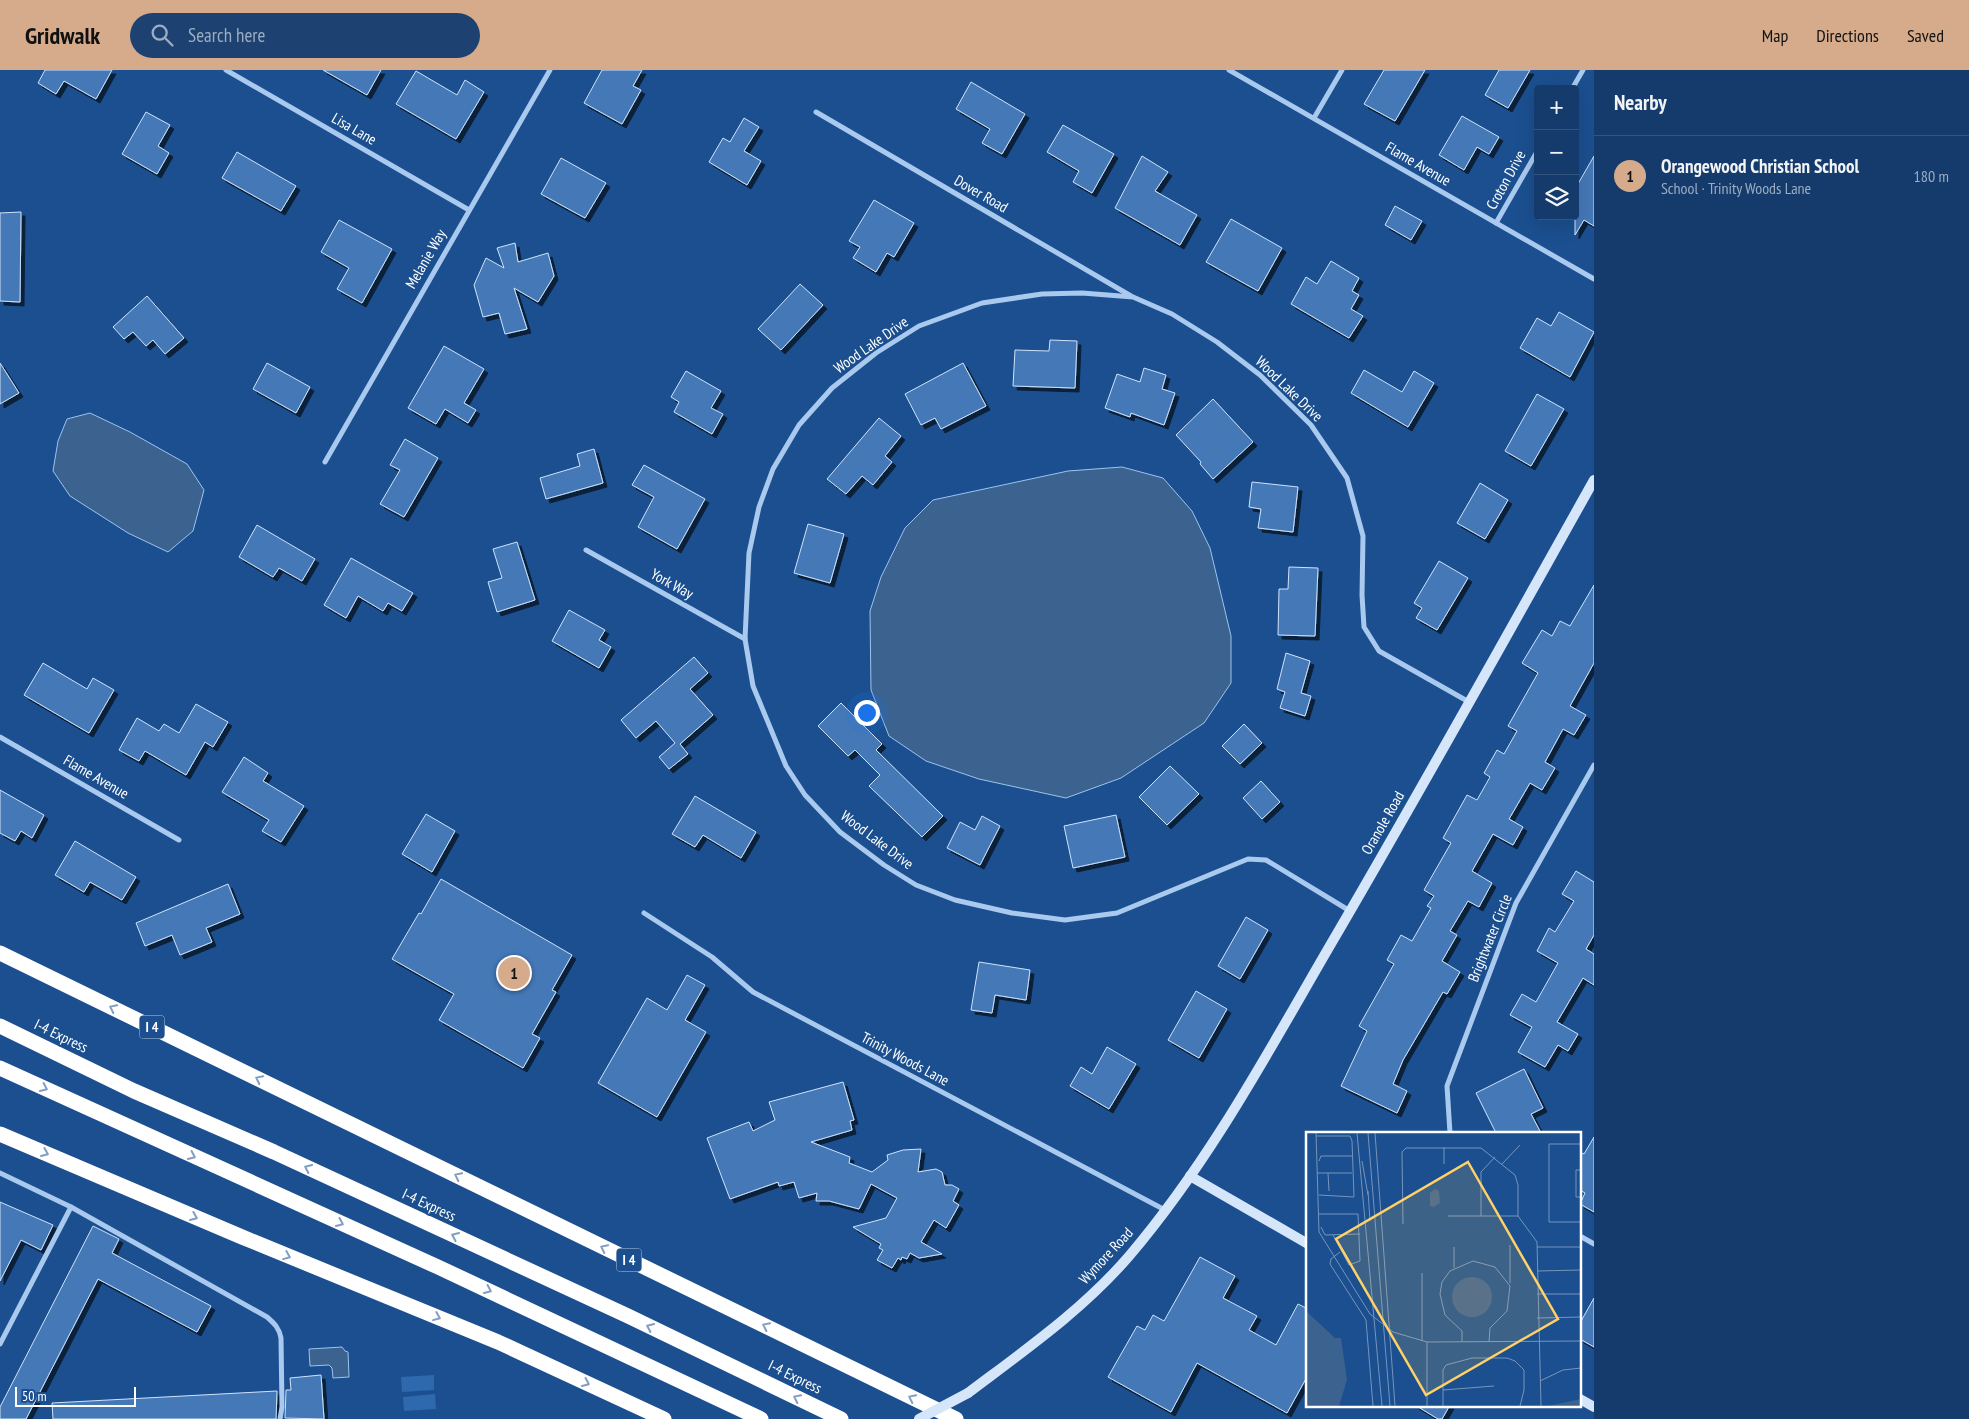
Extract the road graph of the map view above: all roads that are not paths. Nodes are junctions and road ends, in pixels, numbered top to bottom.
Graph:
1 (226, 70) edge
2 (550, 70) edge
3 (1229, 70) edge
4 (1342, 70) edge
5 (1583, 70) edge
6 (1574, 85) edge
7 (816, 112) dead end
8 (1314, 118) junction
9 (1534, 157) edge
10 (469, 210) junction
11 (1496, 224) junction
12 (1594, 279) edge
13 (1134, 297) junction
14 (325, 462) dead end
15 (1594, 480) edge
16 (586, 550) dead end
17 (745, 639) junction
18 (1469, 702) junction
19 (0, 737) edge
20 (1594, 765) edge
21 (179, 840) dead end
22 (1350, 911) junction
23 (644, 913) dead end
24 (0, 952) edge
25 (0, 1026) edge
26 (0, 1068) edge
27 (1450, 1132) edge
28 (0, 1134) edge
29 (0, 1173) edge
30 (1190, 1176) junction
31 (71, 1207) junction
32 (1165, 1210) junction
33 (1582, 1237) edge
34 (1306, 1243) edge
35 (1594, 1244) edge
36 (0, 1344) edge
37 (1582, 1400) edge
38 (1594, 1407) edge
39 (280, 1419) edge
40 (664, 1419) edge
41 (761, 1419) edge
42 (841, 1419) edge
43 (919, 1419) edge
44 (956, 1419) edge

1 - 10 street, Lisa Lane
2 - 10 street, Melanie Way
3 - 8 street, Flame Avenue
4 - 8 street
5 - 6 street
7 - 13 street, Dover Road
8 - 11 street, Flame Avenue
9 - 11 street, Croton Drive
10 - 14 street, Melanie Way
11 - 12 street, Flame Avenue
13 - 17 street, Wood Lake Drive
13 - 18 street, Wood Lake Drive
15 - 18 street, Oranole Road
16 - 17 street, York Way
17 - 22 street, Wood Lake Drive
18 - 22 street, Oranole Road
19 - 21 street, Flame Avenue
20 - 27 street, Brightwater Circle
22 - 30 street, Oranole Road
23 - 32 street, Trinity Woods Lane
44 -> 24 highway, I 4
42 -> 25 highway, I-4 Express
26 -> 41 highway
28 -> 40 highway
29 - 31 street
30 - 32 street, Wymore Road
30 - 34 street
31 - 36 street
31 - 39 street
32 - 43 street, Wymore Road, bridge
33 - 35 street
37 - 38 street

